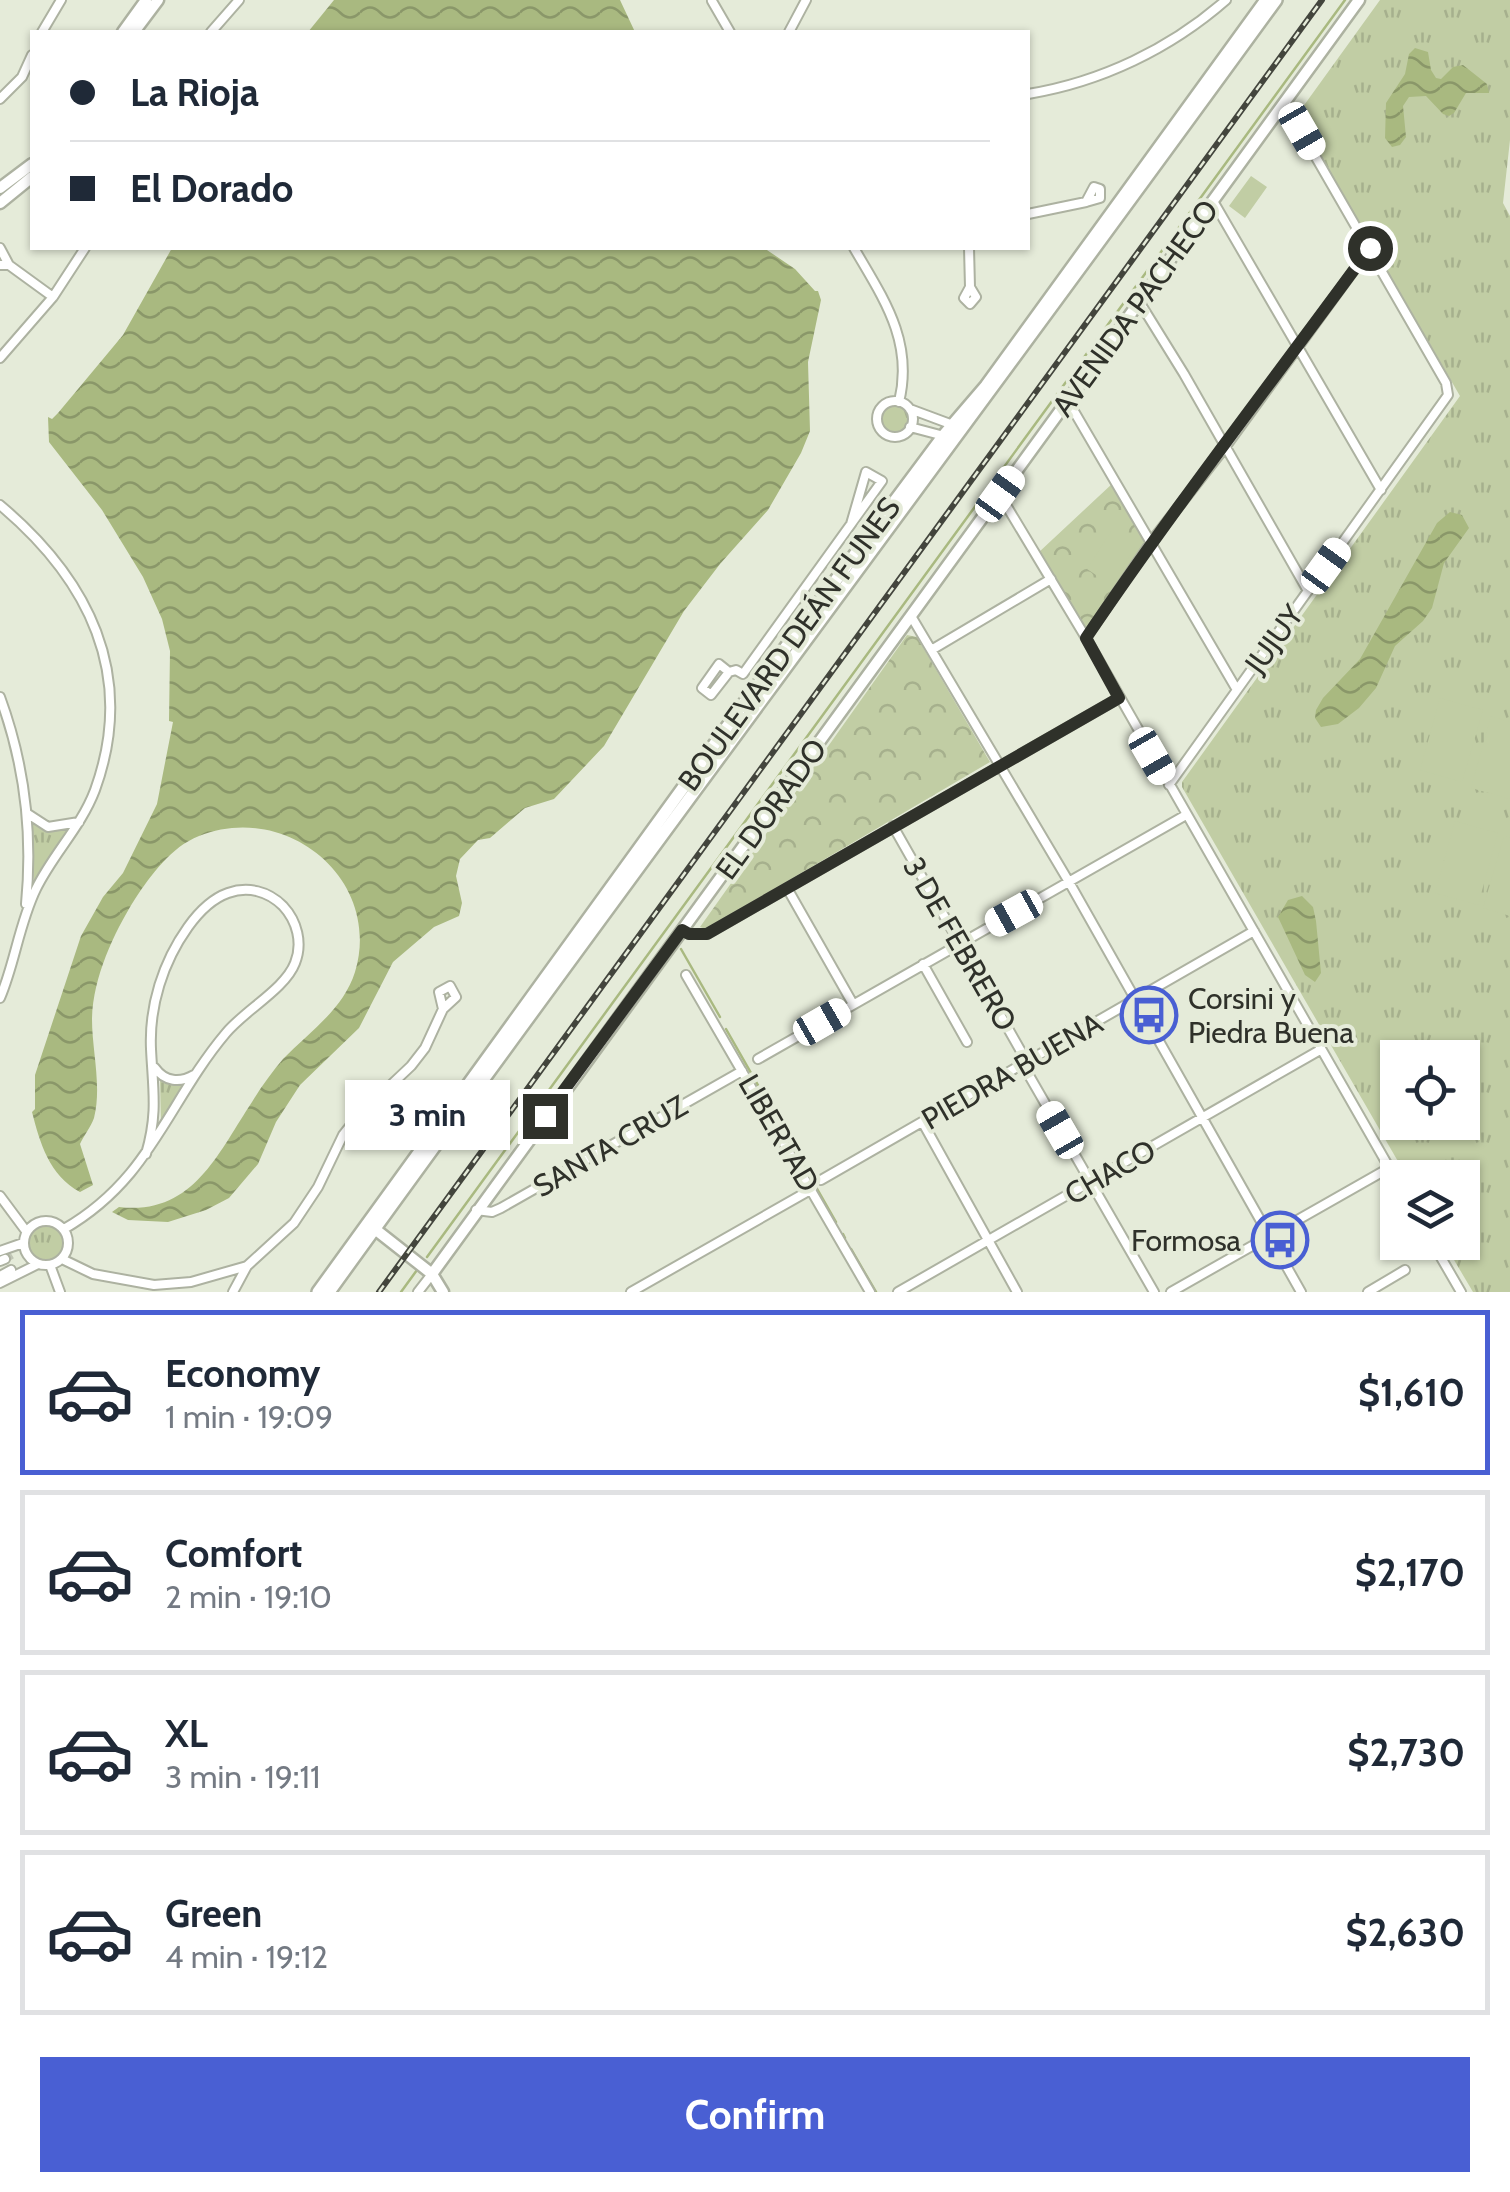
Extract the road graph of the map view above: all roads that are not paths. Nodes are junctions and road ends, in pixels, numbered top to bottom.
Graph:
1 (61, 0) edge
2 (146, 0) edge
3 (158, 0) edge
4 (240, 0) edge
5 (703, 0) edge
6 (806, 0) edge
7 (1226, 0) edge
8 (1266, 0) edge
9 (1276, 0) edge
10 (1359, 0) edge
11 (712, 1) edge
12 (43, 30) edge
13 (124, 30) edge
14 (136, 30) edge
15 (214, 30) edge
16 (729, 30) edge
17 (790, 30) edge
18 (30, 59) edge
19 (1030, 94) edge
20 (0, 99) edge
21 (1284, 102) junction
22 (30, 166) edge
23 (30, 178) edge
24 (0, 188) edge
25 (1213, 200) junction
26 (1086, 202) dead end
27 (0, 203) edge
28 (1030, 214) edge
29 (0, 248) edge
30 (1370, 248) junction
31 (83, 250) edge
32 (855, 250) edge
33 (969, 250) edge
34 (5, 265) edge
35 (970, 286) dead end
36 (52, 297) junction
37 (1140, 303) junction
38 (1298, 347) junction
39 (0, 358) edge
40 (1068, 400) junction
41 (899, 402) junction
42 (909, 409) junction
43 (957, 427) junction
44 (910, 428) junction
45 (948, 439) junction
46 (1226, 446) junction
47 (1381, 490) junction
48 (1000, 494) junction
49 (0, 505) edge
50 (851, 524) junction
51 (1151, 542) junction
52 (1051, 579) junction
53 (1308, 591) junction
54 (911, 616) junction
55 (1086, 638) junction
56 (933, 649) junction
57 (729, 672) dead end
58 (744, 674) junction
59 (757, 686) junction
60 (1238, 690) junction
61 (0, 697) edge
62 (1119, 698) junction
63 (999, 765) junction
64 (1169, 785) junction
65 (28, 814) junction
66 (1186, 815) junction
67 (80, 822) junction
68 (893, 826) junction
69 (1069, 882) junction
70 (787, 888) junction
71 (25, 913) junction
72 (682, 930) junction
73 (1254, 931) junction
74 (959, 943) junction
75 (923, 964) junction
76 (686, 975) dead end
77 (0, 998) edge
78 (1135, 1000) junction
79 (853, 1004) junction
80 (443, 1009) dead end
81 (968, 1042) dead end
82 (1320, 1050) junction
83 (758, 1059) dead end
84 (152, 1064) junction
85 (1025, 1064) junction
86 (742, 1071) junction
87 (194, 1075) junction
88 (1202, 1119) junction
89 (922, 1123) junction
90 (146, 1154) junction
91 (1384, 1160) edge
92 (1380, 1173) edge
93 (821, 1180) dead end
94 (1091, 1182) junction
95 (812, 1190) junction
96 (0, 1196) edge
97 (476, 1210) junction
98 (371, 1226) junction
99 (64, 1230) junction
100 (26, 1231) junction
101 (1268, 1236) junction
102 (988, 1242) junction
103 (23, 1245) junction
104 (4, 1256) tunnel mouth
105 (62, 1258) junction
106 (1442, 1260) edge
107 (34, 1262) junction
108 (50, 1265) junction
109 (247, 1266) junction
110 (1405, 1270) dead end
111 (432, 1274) junction
112 (0, 1277) edge
113 (60, 1292) edge
114 (233, 1292) edge
115 (318, 1292) edge
116 (329, 1292) edge
117 (418, 1292) edge
118 (444, 1292) edge
119 (631, 1292) edge
120 (870, 1292) edge
121 (898, 1292) edge
122 (1017, 1292) edge
123 (1154, 1292) edge
124 (1171, 1292) edge
125 (1302, 1292) edge
126 (1368, 1292) edge
127 (1461, 1292) edge

1 - 12 street
2 - 13 street
3 - 14 street
4 - 15 street
5 - 11 street
6 - 17 street
7 - 19 street
8 - 43 main road, BOULEVARD DEÁN FUNES
9 - 43 main road, BOULEVARD DEÁN FUNES
10 - 21 street, AVENIDA PACHECO
11 - 16 street
18 - 20 street
21 - 25 street, AVENIDA PACHECO
21 - 30 street
22 - 24 street
23 - 27 street
25 - 37 street, AVENIDA PACHECO
25 - 38 street
26 - 28 street
29 - 34 street
30 - 38 street
30 - 47 street, JUJUY
31 - 36 street
32 - 41 street
33 - 35 street
34 - 36 street
36 - 39 street
37 - 40 street, AVENIDA PACHECO
37 - 46 street
38 - 46 street
38 - 47 street
40 - 48 street, AVENIDA PACHECO
40 - 51 street
41 - 42 street
41 - 44 street
42 - 43 street
42 - 44 street
43 - 45 main road, BOULEVARD DEÁN FUNES
44 - 45 street
45 - 59 main road, BOULEVARD DEÁN FUNES
45 - 98 main road, BOULEVARD DEÁN FUNES
46 - 51 street
46 - 53 street
47 - 53 street, JUJUY
48 - 52 street
48 - 54 street, AVENIDA PACHECO
49 - 67 street
50 - 50 street
50 - 58 street
51 - 55 street
51 - 60 street
52 - 55 street
52 - 56 street
53 - 60 street, JUJUY
54 - 56 street
54 - 72 street, EL DORADO
55 - 62 street
56 - 63 street
57 - 58 street
58 - 59 street
59 - 98 main road, BOULEVARD DEÁN FUNES
60 - 64 street, JUJUY
61 - 65 street
62 - 63 street
62 - 64 street
63 - 68 street
63 - 69 street
64 - 66 street
65 - 67 street
65 - 71 street
66 - 69 street
66 - 73 street
67 - 71 street
68 - 70 street
68 - 74 street, 3 DE FEBRERO
69 - 74 street
69 - 78 street
70 - 72 street
70 - 79 street
71 - 77 street
72 - 97 street, EL DORADO
73 - 78 street, PIEDRA BUENA
73 - 82 street
74 - 75 street
74 - 85 street, 3 DE FEBRERO
75 - 79 street
75 - 81 street
76 - 86 street, LIBERTAD
78 - 85 street, PIEDRA BUENA
78 - 88 street
79 - 83 street
80 - 109 street
82 - 88 street, CHACO
82 - 91 street
84 - 87 street
84 - 87 street
84 - 90 street
85 - 89 street, PIEDRA BUENA
85 - 94 street, 3 DE FEBRERO
86 - 95 street, LIBERTAD
86 - 97 street, SANTA CRUZ
87 - 90 street
88 - 94 street, CHACO
88 - 101 street
89 - 93 street, PIEDRA BUENA
89 - 102 street
90 - 99 street
92 - 101 street
94 - 102 street, CHACO
94 - 123 street, 3 DE FEBRERO
95 - 119 street
95 - 120 street, LIBERTAD
96 - 100 street
97 - 111 street, EL DORADO
98 - 111 street
98 - 115 main road, BOULEVARD DEÁN FUNES
98 - 116 main road, BOULEVARD DEÁN FUNES
99 - 100 street
99 - 105 street
100 - 103 street
101 - 124 street
101 - 125 street
102 - 121 street, CHACO
102 - 122 street
103 - 104 street
103 - 107 street
105 - 108 street
105 - 109 street
106 - 127 street
107 - 108 street
107 - 112 street
107 - 112 street
108 - 113 street
109 - 114 street
110 - 126 street
111 - 117 street, EL DORADO
111 - 118 street

